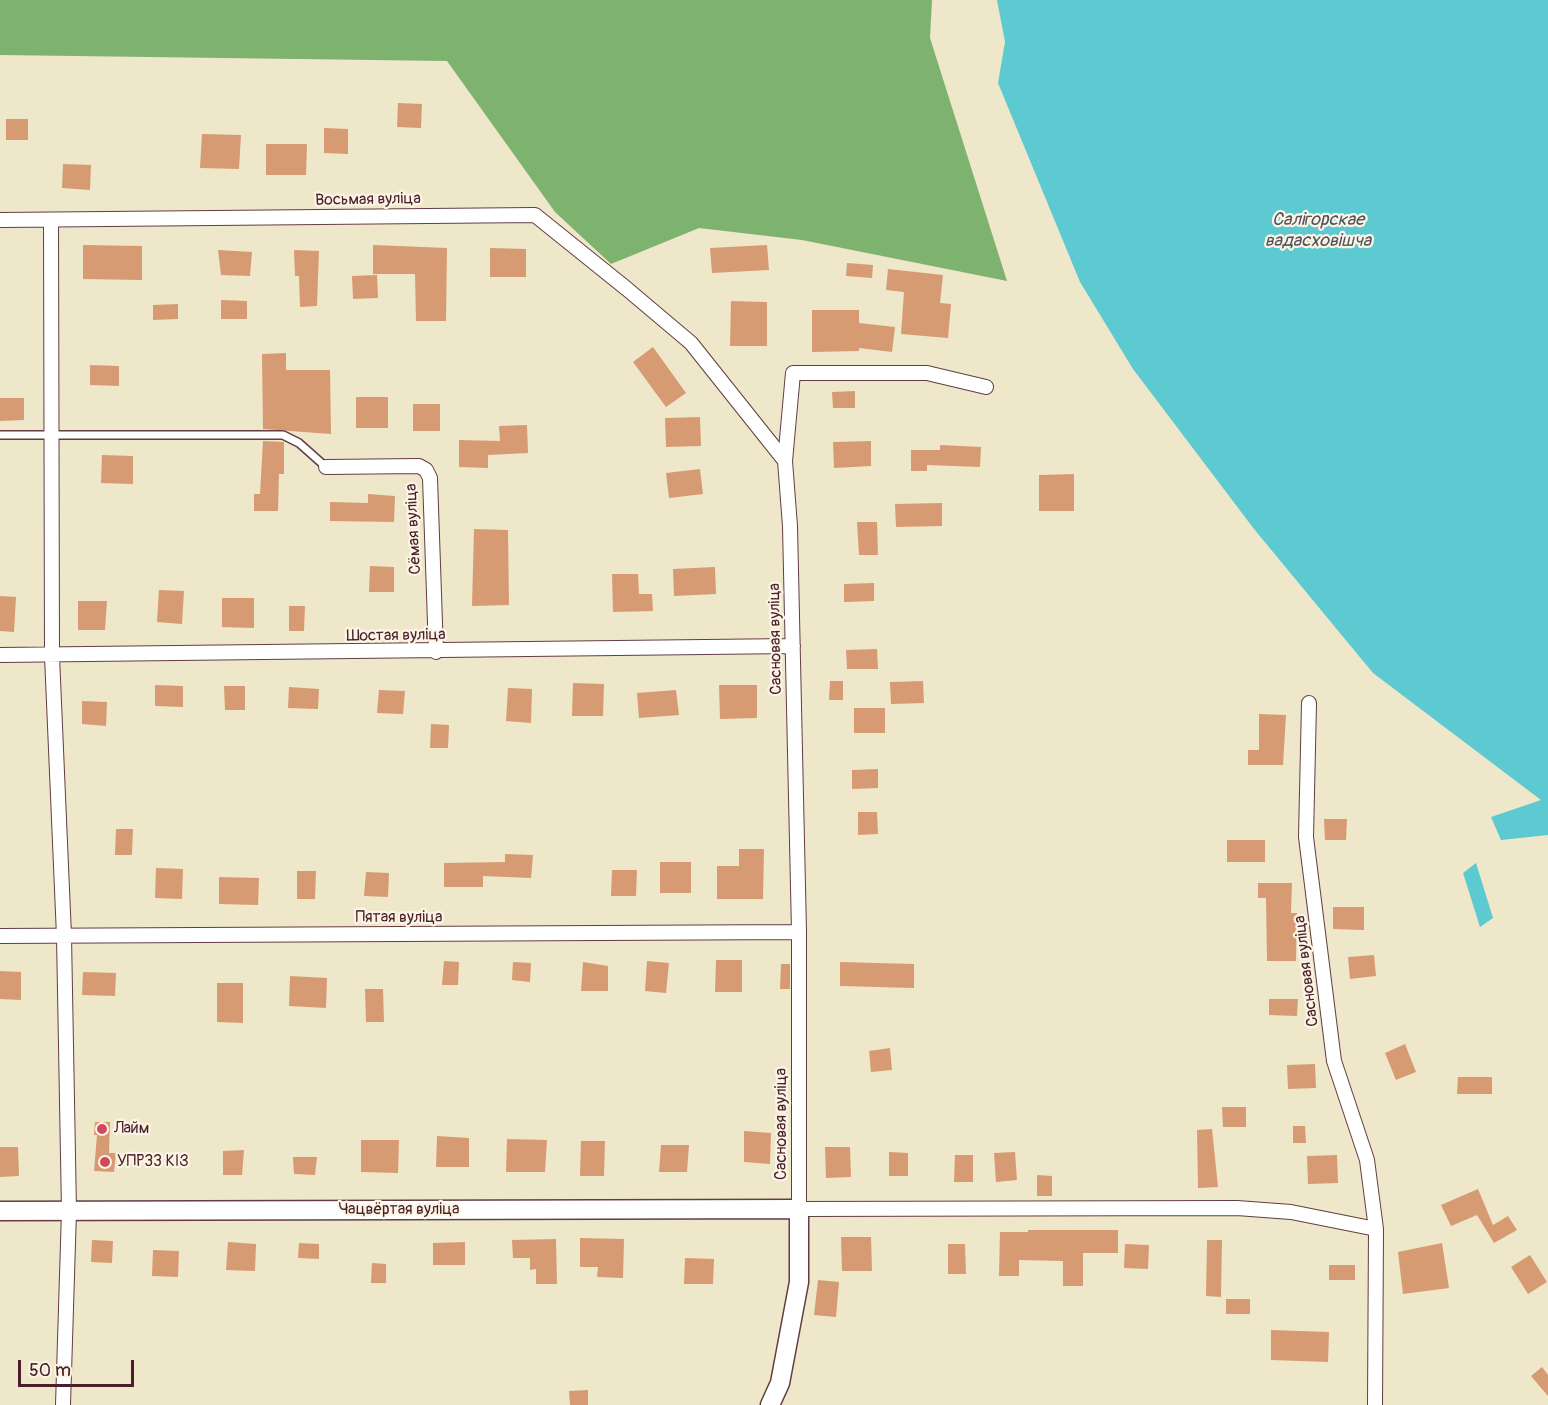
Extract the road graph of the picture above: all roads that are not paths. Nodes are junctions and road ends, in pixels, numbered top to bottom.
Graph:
1 (0, 220) edge
2 (51, 220) junction
3 (986, 387) dead end
4 (0, 435) edge
5 (52, 435) junction
6 (785, 462) junction
7 (326, 467) joint
8 (793, 646) junction
9 (436, 652) junction
10 (0, 655) edge
11 (52, 656) junction
12 (1309, 703) dead end
13 (799, 932) junction
14 (0, 936) edge
15 (64, 936) junction
16 (799, 1209) junction
17 (0, 1211) edge
18 (69, 1211) junction
19 (1376, 1229) junction
20 (63, 1405) edge
21 (770, 1405) edge
22 (1375, 1405) edge

1 - 2 street, Восьмая вуліца
2 - 5 street
2 - 6 street, Восьмая вуліца
3 - 6 street, Сасновая вуліца
4 - 5 lane
5 - 7 lane
5 - 11 street
6 - 8 street, Сасновая вуліца
7 - 9 street, Сёмая вуліца
8 - 9 street, Шостая вуліца
8 - 13 street, Сасновая вуліца
9 - 11 street, Шостая вуліца
10 - 11 street, Шостая вуліца
11 - 15 street
12 - 19 street, Сасновая вуліца
13 - 15 street, Пятая вуліца
13 - 16 street, Сасновая вуліца
14 - 15 street, Пятая вуліца
15 - 18 street
16 - 18 street, Чацвёртая вуліца
16 - 19 street
16 - 21 street
17 - 18 street, Чацвёртая вуліца
18 - 20 street
19 - 22 street, Сасновая вуліца

